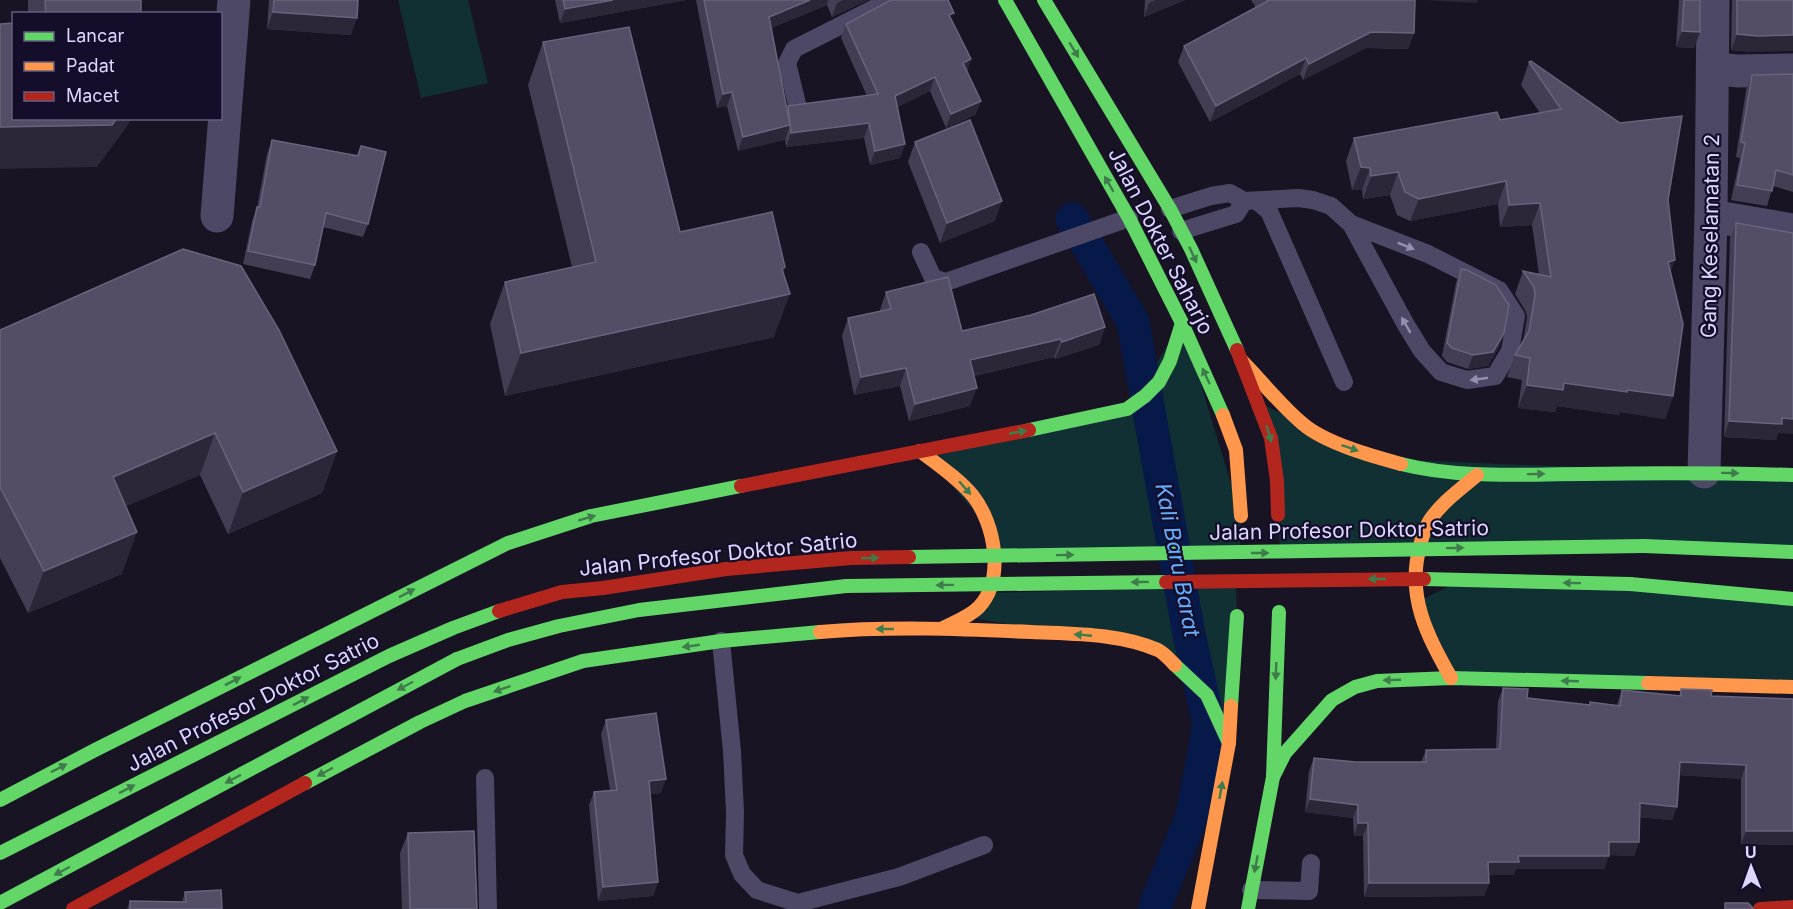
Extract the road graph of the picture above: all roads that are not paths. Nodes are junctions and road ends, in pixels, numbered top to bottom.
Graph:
1 (234, 0) edge
2 (891, 0) edge
3 (1005, 0) edge
4 (1044, 0) edge
5 (1713, 0) edge
6 (1713, 68) junction
7 (1793, 70) edge
8 (798, 108) edge
9 (1251, 201) junction
10 (1170, 209) junction
11 (217, 216) dead end
12 (1711, 216) junction
13 (1129, 218) junction
14 (1352, 224) junction
15 (1793, 230) edge
16 (1182, 231) junction
17 (921, 252) dead end
18 (1182, 324) junction
19 (1241, 360) junction
20 (1344, 382) dead end
21 (920, 451) junction
22 (1704, 472) junction
23 (1477, 475) junction
24 (1793, 475) edge
25 (1278, 515) dead end
26 (1241, 516) dead end
27 (1793, 552) edge
28 (1793, 599) edge
29 (1278, 612) dead end
30 (1237, 616) dead end
31 (943, 628) junction
32 (722, 641) junction
33 (1451, 678) junction
34 (1793, 687) edge
35 (1229, 743) junction
36 (485, 777) dead end
37 (1273, 777) junction
38 (2, 792) edge
39 (984, 845) dead end
40 (0, 853) edge
41 (1311, 863) dead end
42 (1251, 890) junction
43 (0, 903) edge
44 (1793, 907) edge
45 (73, 909) edge
46 (488, 909) edge
47 (1198, 909) edge
48 (1248, 909) edge
49 (1760, 909) edge

1 - 11 street
2 - 8 lane
13 -> 3 main road, Jalan Dokter Saharjo
4 -> 10 main road, Jalan Dokter Saharjo
5 - 6 street, Gang Keselamatan 2
6 - 7 street
6 - 12 street, Gang Keselamatan 2
9 - 10 lane
9 - 14 lane
9 - 16 lane
9 - 20 lane
10 - 16 main road, Jalan Dokter Saharjo
12 - 15 street
12 - 22 street, Gang Keselamatan 2
13 - 17 lane
13 - 18 main road, Jalan Dokter Saharjo
14 -> 14 lane
16 -> 19 main road, Jalan Dokter Saharjo
21 -> 18 main road, Jalan Profesor Doktor Satrio
26 -> 18 main road, Jalan Dokter Saharjo
19 -> 23 main road
19 -> 25 main road, Jalan Dokter Saharjo
21 -> 31 main road
38 -> 21 main road, Jalan Profesor Doktor Satrio
23 -> 22 main road
22 -> 24 main road
23 - 33 main road
40 -> 27 main road, Jalan Profesor Doktor Satrio, bridge
28 -> 43 main road, bridge
29 -> 37 main road
30 - 35 main road
31 -> 32 main road
35 -> 31 main road
32 - 39 lane
32 -> 45 main road
34 -> 33 main road
33 -> 37 main road
47 -> 35 main road
36 - 46 lane
37 -> 42 main road
41 - 42 lane
42 - 48 main road
44 - 49 main road

